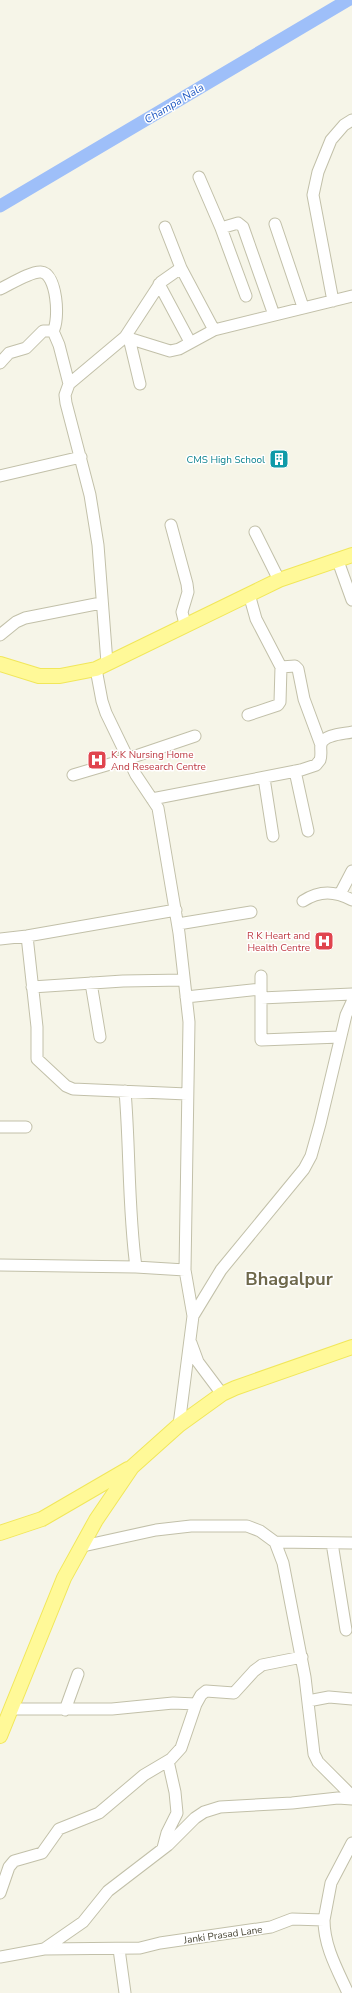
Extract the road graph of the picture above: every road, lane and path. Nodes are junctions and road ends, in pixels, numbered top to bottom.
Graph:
1 (352, 120) edge
2 (199, 178) dead end
3 (275, 224) dead end
4 (165, 227) dead end
5 (221, 228) junction
6 (181, 268) junction
7 (159, 284) junction
8 (0, 289) edge
9 (246, 296) dead end
10 (352, 296) edge
11 (333, 301) junction
12 (303, 307) junction
13 (274, 315) junction
14 (214, 330) junction
15 (53, 331) junction
16 (127, 337) junction
17 (190, 342) junction
18 (0, 363) edge
19 (69, 384) junction
20 (140, 384) dead end
21 (81, 457) junction
22 (0, 476) edge
23 (171, 525) dead end
24 (255, 532) dead end
25 (352, 555) edge
26 (338, 561) junction
27 (279, 580) junction
28 (249, 594) junction
29 (352, 600) edge
30 (101, 603) junction
31 (185, 624) junction
32 (0, 635) edge
33 (0, 664) edge
34 (102, 666) junction
35 (281, 666) junction
36 (248, 715) dead end
37 (352, 732) edge
38 (195, 736) dead end
39 (321, 744) junction
40 (127, 759) junction
41 (295, 771) junction
42 (72, 775) dead end
43 (264, 778) junction
44 (152, 799) junction
45 (308, 831) dead end
46 (273, 836) dead end
47 (352, 871) edge
48 (340, 894) junction
49 (352, 900) edge
50 (303, 901) dead end
51 (176, 910) junction
52 (251, 912) dead end
53 (178, 924) junction
54 (27, 936) junction
55 (0, 939) edge
56 (261, 976) dead end
57 (184, 980) junction
58 (91, 983) junction
59 (32, 988) junction
60 (261, 993) junction
61 (352, 994) edge
62 (186, 998) junction
63 (352, 1002) edge
64 (100, 1037) dead end
65 (340, 1037) junction
66 (125, 1091) junction
67 (187, 1094) junction
68 (0, 1127) edge
69 (26, 1127) dead end
70 (0, 1265) edge
71 (136, 1267) junction
72 (185, 1270) junction
73 (193, 1316) junction
74 (189, 1336) junction
75 (352, 1347) edge
76 (222, 1394) junction
77 (178, 1425) junction
78 (132, 1467) junction
79 (0, 1533) edge
80 (275, 1542) junction
81 (332, 1543) junction
82 (352, 1543) edge
83 (83, 1546) junction
84 (346, 1630) dead end
85 (302, 1657) junction
86 (78, 1674) dead end
87 (352, 1699) edge
88 (308, 1701) junction
89 (196, 1704) junction
90 (11, 1709) junction
91 (65, 1710) junction
92 (0, 1736) edge
93 (168, 1761) junction
94 (352, 1796) edge
95 (352, 1799) edge
96 (352, 1843) edge
97 (163, 1848) junction
98 (0, 1893) edge
99 (324, 1920) junction
100 (44, 1949) junction
101 (119, 1949) junction
102 (0, 1957) edge
103 (125, 1993) edge
104 (348, 1993) edge

1 - 11 street
2 - 5 street
3 - 12 street
4 - 6 street
5 - 9 street
5 - 13 street
6 - 7 street
6 - 14 street
7 - 16 street
7 - 17 street
8 - 15 street
10 - 11 street
11 - 12 street
12 - 13 street
13 - 14 street
14 - 17 street
15 - 18 street
15 - 19 street
16 - 17 street
16 - 19 street
16 - 20 street
19 - 21 street
21 - 22 street
21 - 30 street
23 - 31 street
24 - 27 street
25 - 26 main road
26 - 27 main road
26 - 29 street
27 - 28 main road
28 - 31 main road
28 - 35 street
30 - 32 street
30 - 34 street
31 - 34 main road
33 - 34 main road
34 - 40 street
35 - 36 street
35 - 39 street
37 - 39 street
38 - 40 street
39 - 41 street
40 - 42 street
40 - 44 street
41 - 43 street
41 - 45 street
43 - 44 street
43 - 46 street
44 - 51 street
47 - 48 street
48 - 49 street
48 - 50 street
51 - 53 street
51 - 54 street
52 - 53 street
53 - 57 street
54 - 55 street
54 - 59 street
56 - 60 street
57 - 58 street
57 - 62 street
58 - 59 street
58 - 64 street
59 - 66 street
60 - 61 street
60 - 62 street
60 - 65 street
62 - 67 street
63 - 65 street
65 - 73 street
66 - 67 street
66 - 71 street
67 - 72 street
68 - 69 street
70 - 71 street
71 - 72 street
72 - 73 street
73 - 74 street
74 - 76 street
74 - 77 street
75 - 76 main road
76 - 77 main road
77 - 78 main road
78 - 79 main road
78 - 83 main road
80 - 81 street
80 - 83 street
80 - 85 street
81 - 82 street
81 - 84 street
83 - 90 main road
85 - 88 street
85 - 89 street
86 - 91 street
87 - 88 street
88 - 94 street
89 - 91 street
89 - 93 street
90 - 91 street
90 - 92 main road
93 - 97 street
93 - 98 street
95 - 97 street
96 - 99 street
97 - 100 street
99 - 101 street, Janki Prasad Lane
99 - 104 street
100 - 101 street, Janki Prasad Lane
100 - 102 street
101 - 103 street

